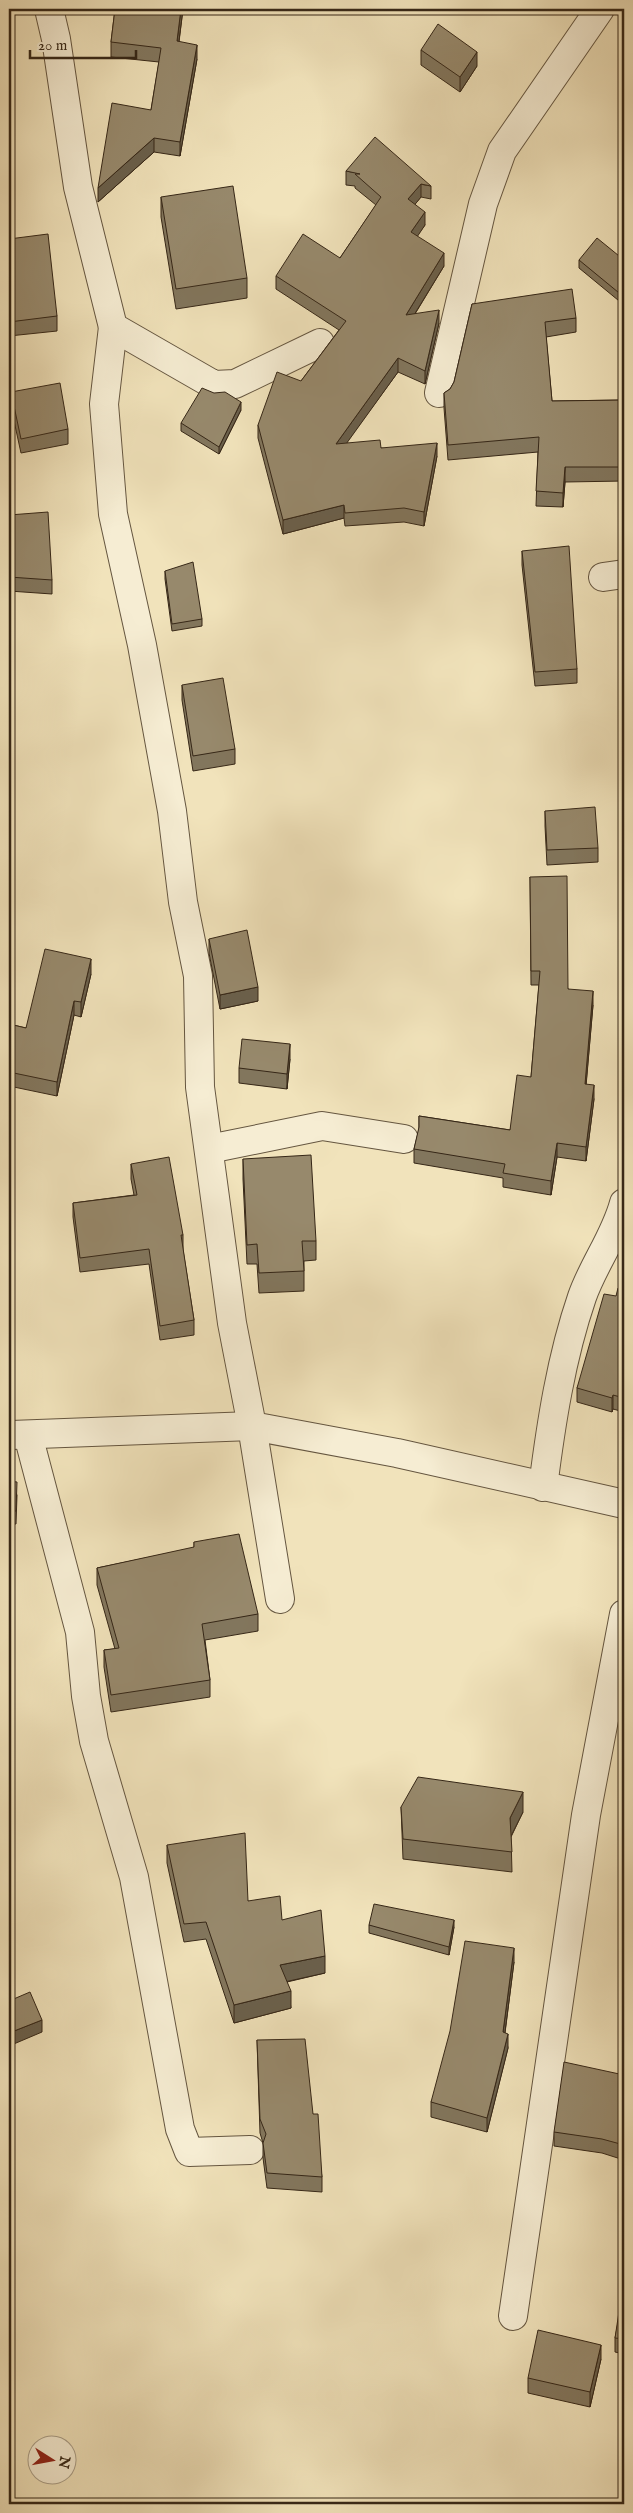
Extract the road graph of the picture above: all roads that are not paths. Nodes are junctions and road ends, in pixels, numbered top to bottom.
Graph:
1 (49, 9) edge
2 (600, 9) edge
3 (112, 327) junction
4 (320, 343) dead end
5 (439, 393) dead end
6 (404, 1139) dead end
7 (209, 1149) junction
8 (624, 1204) edge
9 (252, 1426) junction
10 (18, 1435) edge
11 (543, 1487) junction
12 (624, 1504) edge
13 (280, 1599) dead end
14 (624, 1614) edge
15 (250, 2150) dead end
16 (513, 2316) dead end

1 - 3 street
2 - 5 street
3 - 4 street
3 - 7 street
6 - 7 street
7 - 9 street
8 - 11 street
9 - 10 street
9 - 11 street
9 - 13 street
10 - 15 street
11 - 12 street
14 - 16 street

